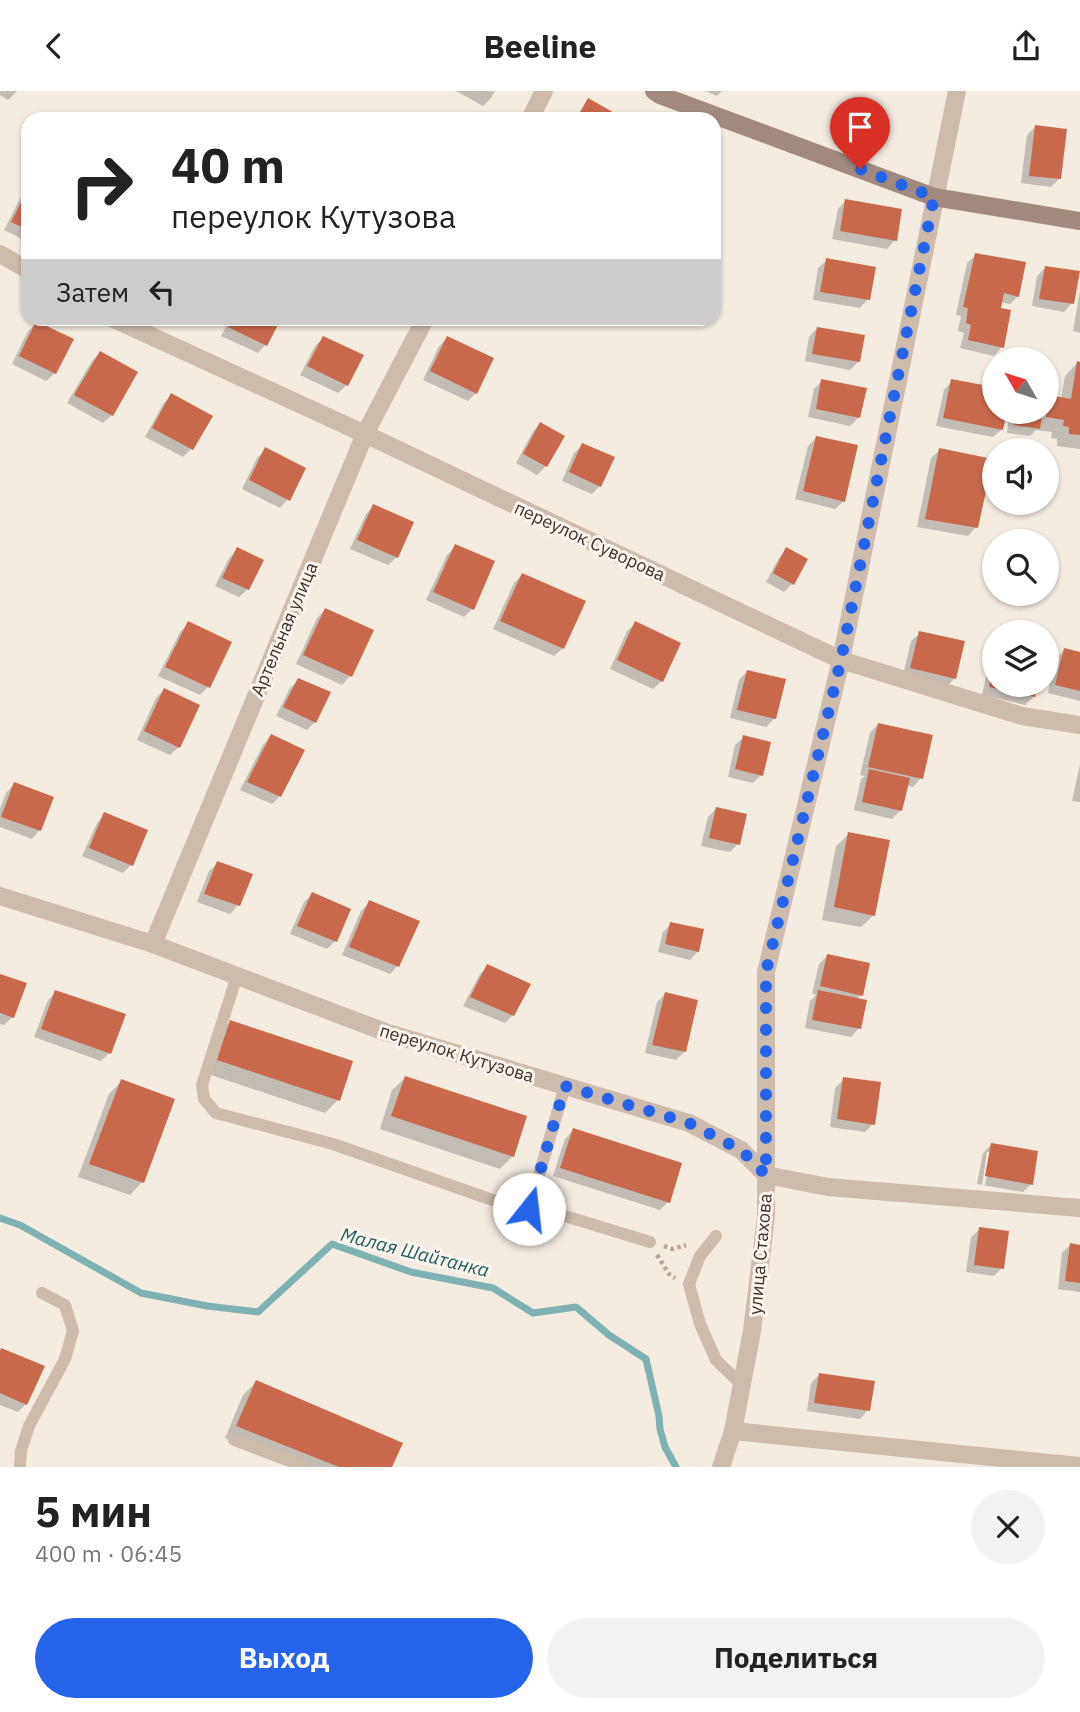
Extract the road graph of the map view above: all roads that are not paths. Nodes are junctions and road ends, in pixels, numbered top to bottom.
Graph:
1 (544, 91) edge
2 (654, 91) edge
3 (957, 91) edge
4 (534, 112) edge
5 (706, 112) edge
6 (721, 118) edge
7 (934, 197) junction
8 (1080, 221) edge
9 (0, 254) edge
10 (21, 266) edge
11 (129, 326) edge
12 (421, 326) edge
13 (365, 434) junction
14 (841, 660) junction
15 (1080, 725) edge
16 (0, 896) edge
17 (153, 944) junction
18 (237, 976) junction
19 (565, 1086) junction
20 (766, 1175) junction
21 (1080, 1208) edge
22 (529, 1209) junction
23 (716, 1236) dead end
24 (650, 1242) road end
25 (42, 1293) dead end
26 (741, 1385) junction
27 (733, 1431) junction
28 (234, 1440) dead end
29 (1080, 1466) edge
30 (20, 1467) edge
31 (306, 1467) edge
32 (721, 1467) edge

1 - 4 street
2 - 5 street
3 - 7 street, улица Стахова
6 - 7 street
7 - 8 street
7 - 14 street, улица Стахова
9 - 10 street
11 - 13 street, переулок Суворова
12 - 13 street, Артельная улица
13 - 14 street, переулок Суворова
13 - 17 street, Артельная улица
14 - 15 street, переулок Суворова
14 - 20 street, улица Стахова
16 - 17 street, переулок Кутузова
17 - 18 street, переулок Кутузова
18 - 19 street, переулок Кутузова
18 - 22 lane
19 - 20 street, переулок Кутузова
19 - 22 lane
20 - 21 street
20 - 26 street, улица Стахова
22 - 24 lane
23 - 26 lane
25 - 30 lane
26 - 27 street, улица Стахова
27 - 29 street
27 - 32 street, улица Стахова
28 - 31 lane

